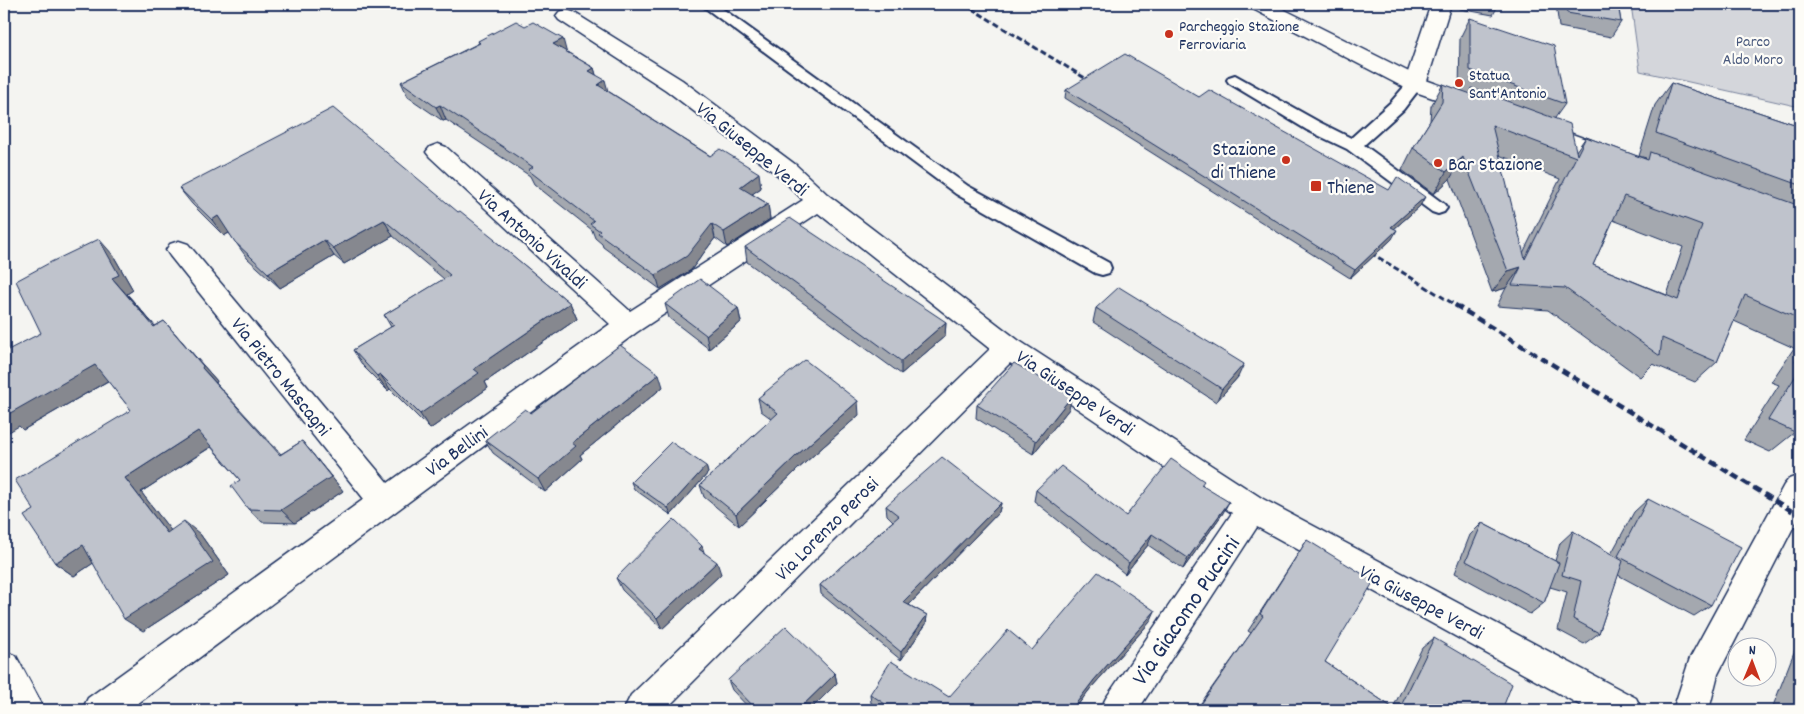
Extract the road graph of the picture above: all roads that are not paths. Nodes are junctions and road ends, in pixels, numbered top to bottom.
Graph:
1 (707, 4) edge
2 (1258, 4) edge
3 (1440, 4) edge
4 (566, 16) dead end
5 (1235, 80) dead end
6 (1415, 84) junction
7 (1490, 112) edge
8 (1518, 122) edge
9 (1353, 145) junction
10 (438, 152) dead end
11 (1638, 166) edge
12 (819, 201) junction
13 (1438, 208) dead end
14 (179, 250) dead end
15 (1102, 268) dead end
16 (628, 325) junction
17 (1008, 348) junction
18 (1800, 488) edge
19 (384, 502) junction
20 (1252, 509) junction
21 (4, 668) edge
22 (643, 707) dead end
23 (27, 710) edge
24 (100, 710) edge
25 (1118, 710) edge
26 (1624, 710) edge
27 (1691, 710) edge

1 - 15 lane
2 - 6 street
3 - 6 street
4 - 12 street, Via Giuseppe Verdi
5 - 9 lane
6 - 7 street
6 - 9 lane
8 - 11 street
9 - 13 lane
10 - 16 street, Via Antonio Vivaldi
12 - 16 street, Via Bellini
12 - 17 street, Via Giuseppe Verdi
14 - 19 street, Via Pietro Mascagni
16 - 19 street, Via Bellini
17 - 20 street, Via Giuseppe Verdi
17 - 22 street, Via Lorenzo Perosi
18 - 27 street
19 - 24 street, Via Bellini
20 - 25 street, Via Giacomo Puccini
20 - 26 street, Via Giuseppe Verdi
21 - 23 street

